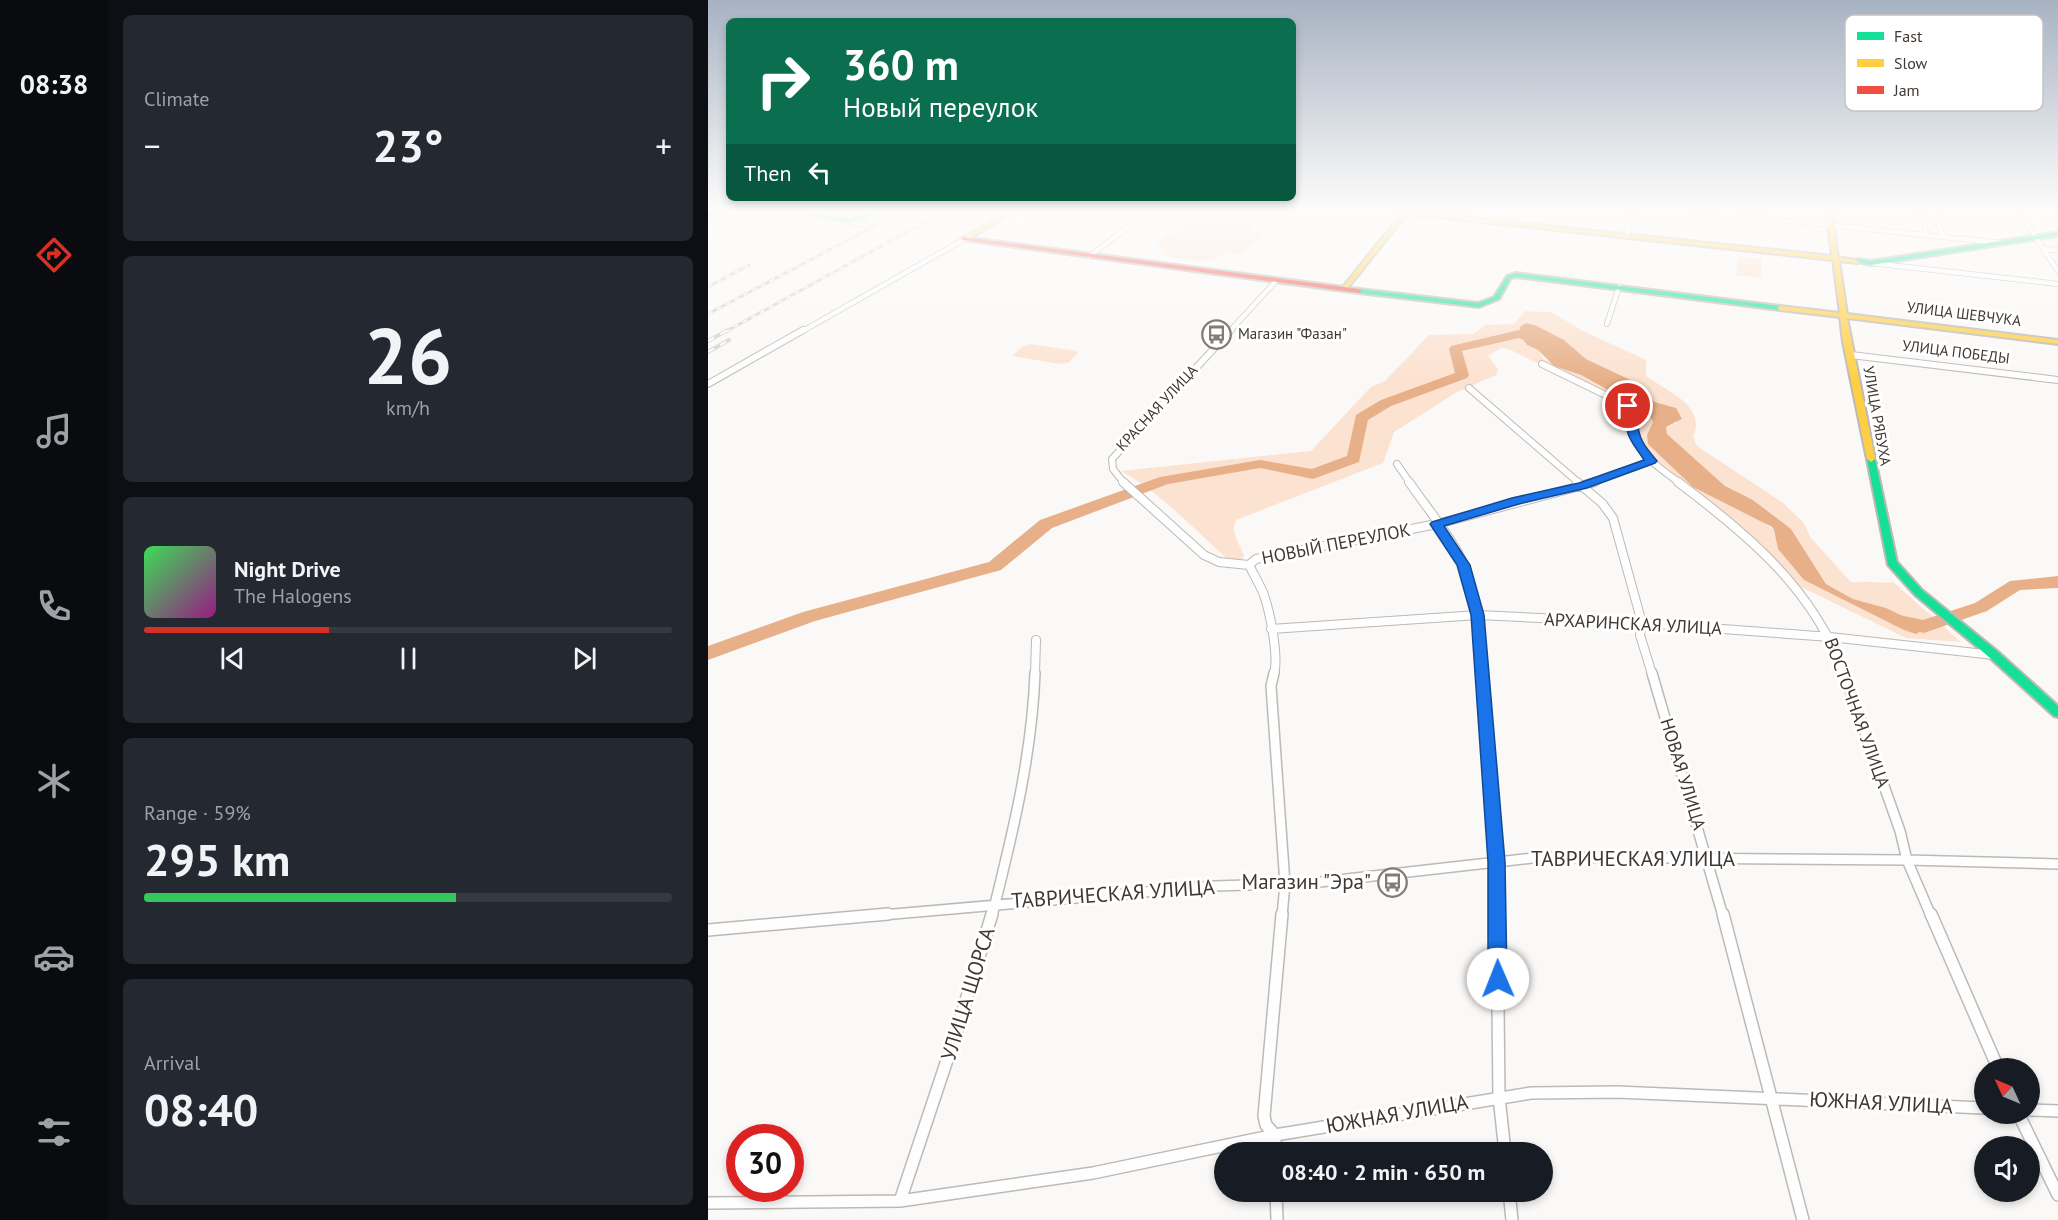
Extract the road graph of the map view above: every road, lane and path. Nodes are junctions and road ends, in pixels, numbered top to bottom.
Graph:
1 (914, 268) edge
2 (1183, 268) edge
3 (1361, 268) edge
4 (1836, 268) edge
5 (1915, 268) edge
6 (1275, 282) junction
7 (2058, 284) edge
8 (1619, 287) junction
9 (1344, 290) junction
10 (1845, 314) junction
11 (1607, 324) dead end
12 (2058, 342) edge
13 (1851, 355) junction
14 (1542, 364) dead end
15 (2058, 380) edge
16 (708, 384) edge
17 (1469, 388) dead end
18 (1651, 461) junction
19 (1397, 464) dead end
20 (1583, 486) junction
21 (1127, 487) joint
22 (1437, 524) junction
23 (1249, 566) junction
24 (1478, 615) junction
25 (1642, 623) junction
26 (1271, 629) junction
27 (1830, 638) junction
28 (1036, 640) dead end
29 (1994, 655) junction
30 (2058, 712) edge
31 (1708, 858) junction
32 (1907, 860) junction
33 (1496, 862) junction
34 (2058, 864) edge
35 (1285, 884) junction
36 (995, 903) junction
37 (708, 930) edge
38 (1994, 1058) edge
39 (1499, 1097) junction
40 (1771, 1098) junction
41 (1974, 1108) edge
42 (2040, 1110) edge
43 (2058, 1111) edge
44 (2023, 1124) edge
45 (1275, 1135) junction
46 (1275, 1142) edge
47 (1504, 1142) edge
48 (2058, 1195) edge
49 (900, 1201) junction
50 (1276, 1202) edge
51 (1510, 1202) edge
52 (708, 1203) edge
53 (1277, 1220) edge
54 (1512, 1220) edge
55 (1803, 1220) edge

1 - 16 street
2 - 6 main road
3 - 9 main road
4 - 10 main road, УЛИЦА РЯБУХА
5 - 7 street
6 - 9 main road
6 - 21 street, КРАСНАЯ УЛИЦА
8 - 9 main road, УЛИЦА ШЕВЧУКА
8 - 10 main road, УЛИЦА ШЕВЧУКА
8 - 11 street
10 - 12 main road, УЛИЦА ШЕВЧУКА
10 - 13 main road, УЛИЦА РЯБУХА
13 - 15 street, УЛИЦА ПОБЕДЫ
13 - 29 main road, УЛИЦА РЯБУХА
14 - 18 street, ВОСТОЧНАЯ УЛИЦА
17 - 20 street, НОВАЯ УЛИЦА
18 - 20 street, НОВЫЙ ПЕРЕУЛОК
18 - 27 street, ВОСТОЧНАЯ УЛИЦА
19 - 22 street
20 - 22 street, НОВЫЙ ПЕРЕУЛОК
20 - 25 street, НОВАЯ УЛИЦА
21 - 23 street, НОВЫЙ ПЕРЕУЛОК
22 - 23 street, НОВЫЙ ПЕРЕУЛОК
22 - 24 street
23 - 26 street
24 - 25 street, АРХАРИНСКАЯ УЛИЦА
24 - 26 street, АРХАРИНСКАЯ УЛИЦА
24 - 33 street
25 - 27 street, АРХАРИНСКАЯ УЛИЦА
25 - 31 street, НОВАЯ УЛИЦА
26 - 35 street
27 - 29 street, АРХАРИНСКАЯ УЛИЦА
27 - 32 street, ВОСТОЧНАЯ УЛИЦА
28 - 36 street, УЛИЦА ЩОРСА
29 - 30 main road, УЛИЦА РЯБУХА
31 - 32 street, ТАВРИЧЕСКАЯ УЛИЦА
31 - 33 street, ТАВРИЧЕСКАЯ УЛИЦА
31 - 40 street, НОВАЯ УЛИЦА
32 - 34 street, ТАВРИЧЕСКАЯ УЛИЦА
32 - 38 street, ВОСТОЧНАЯ УЛИЦА
33 - 35 street, ТАВРИЧЕСКАЯ УЛИЦА
33 - 39 street
35 - 36 street, ТАВРИЧЕСКАЯ УЛИЦА
35 - 45 street
36 - 37 street, ТАВРИЧЕСКАЯ УЛИЦА
36 - 49 street, УЛИЦА ЩОРСА
39 - 40 street, ЮЖНАЯ УЛИЦА
39 - 45 street, ЮЖНАЯ УЛИЦА
39 - 47 street
40 - 41 street, ЮЖНАЯ УЛИЦА
40 - 55 street, НОВАЯ УЛИЦА
42 - 43 street
44 - 48 street
45 - 46 street
45 - 49 street, ЮЖНАЯ УЛИЦА
49 - 52 street, ЮЖНАЯ УЛИЦА
50 - 53 street
51 - 54 street

